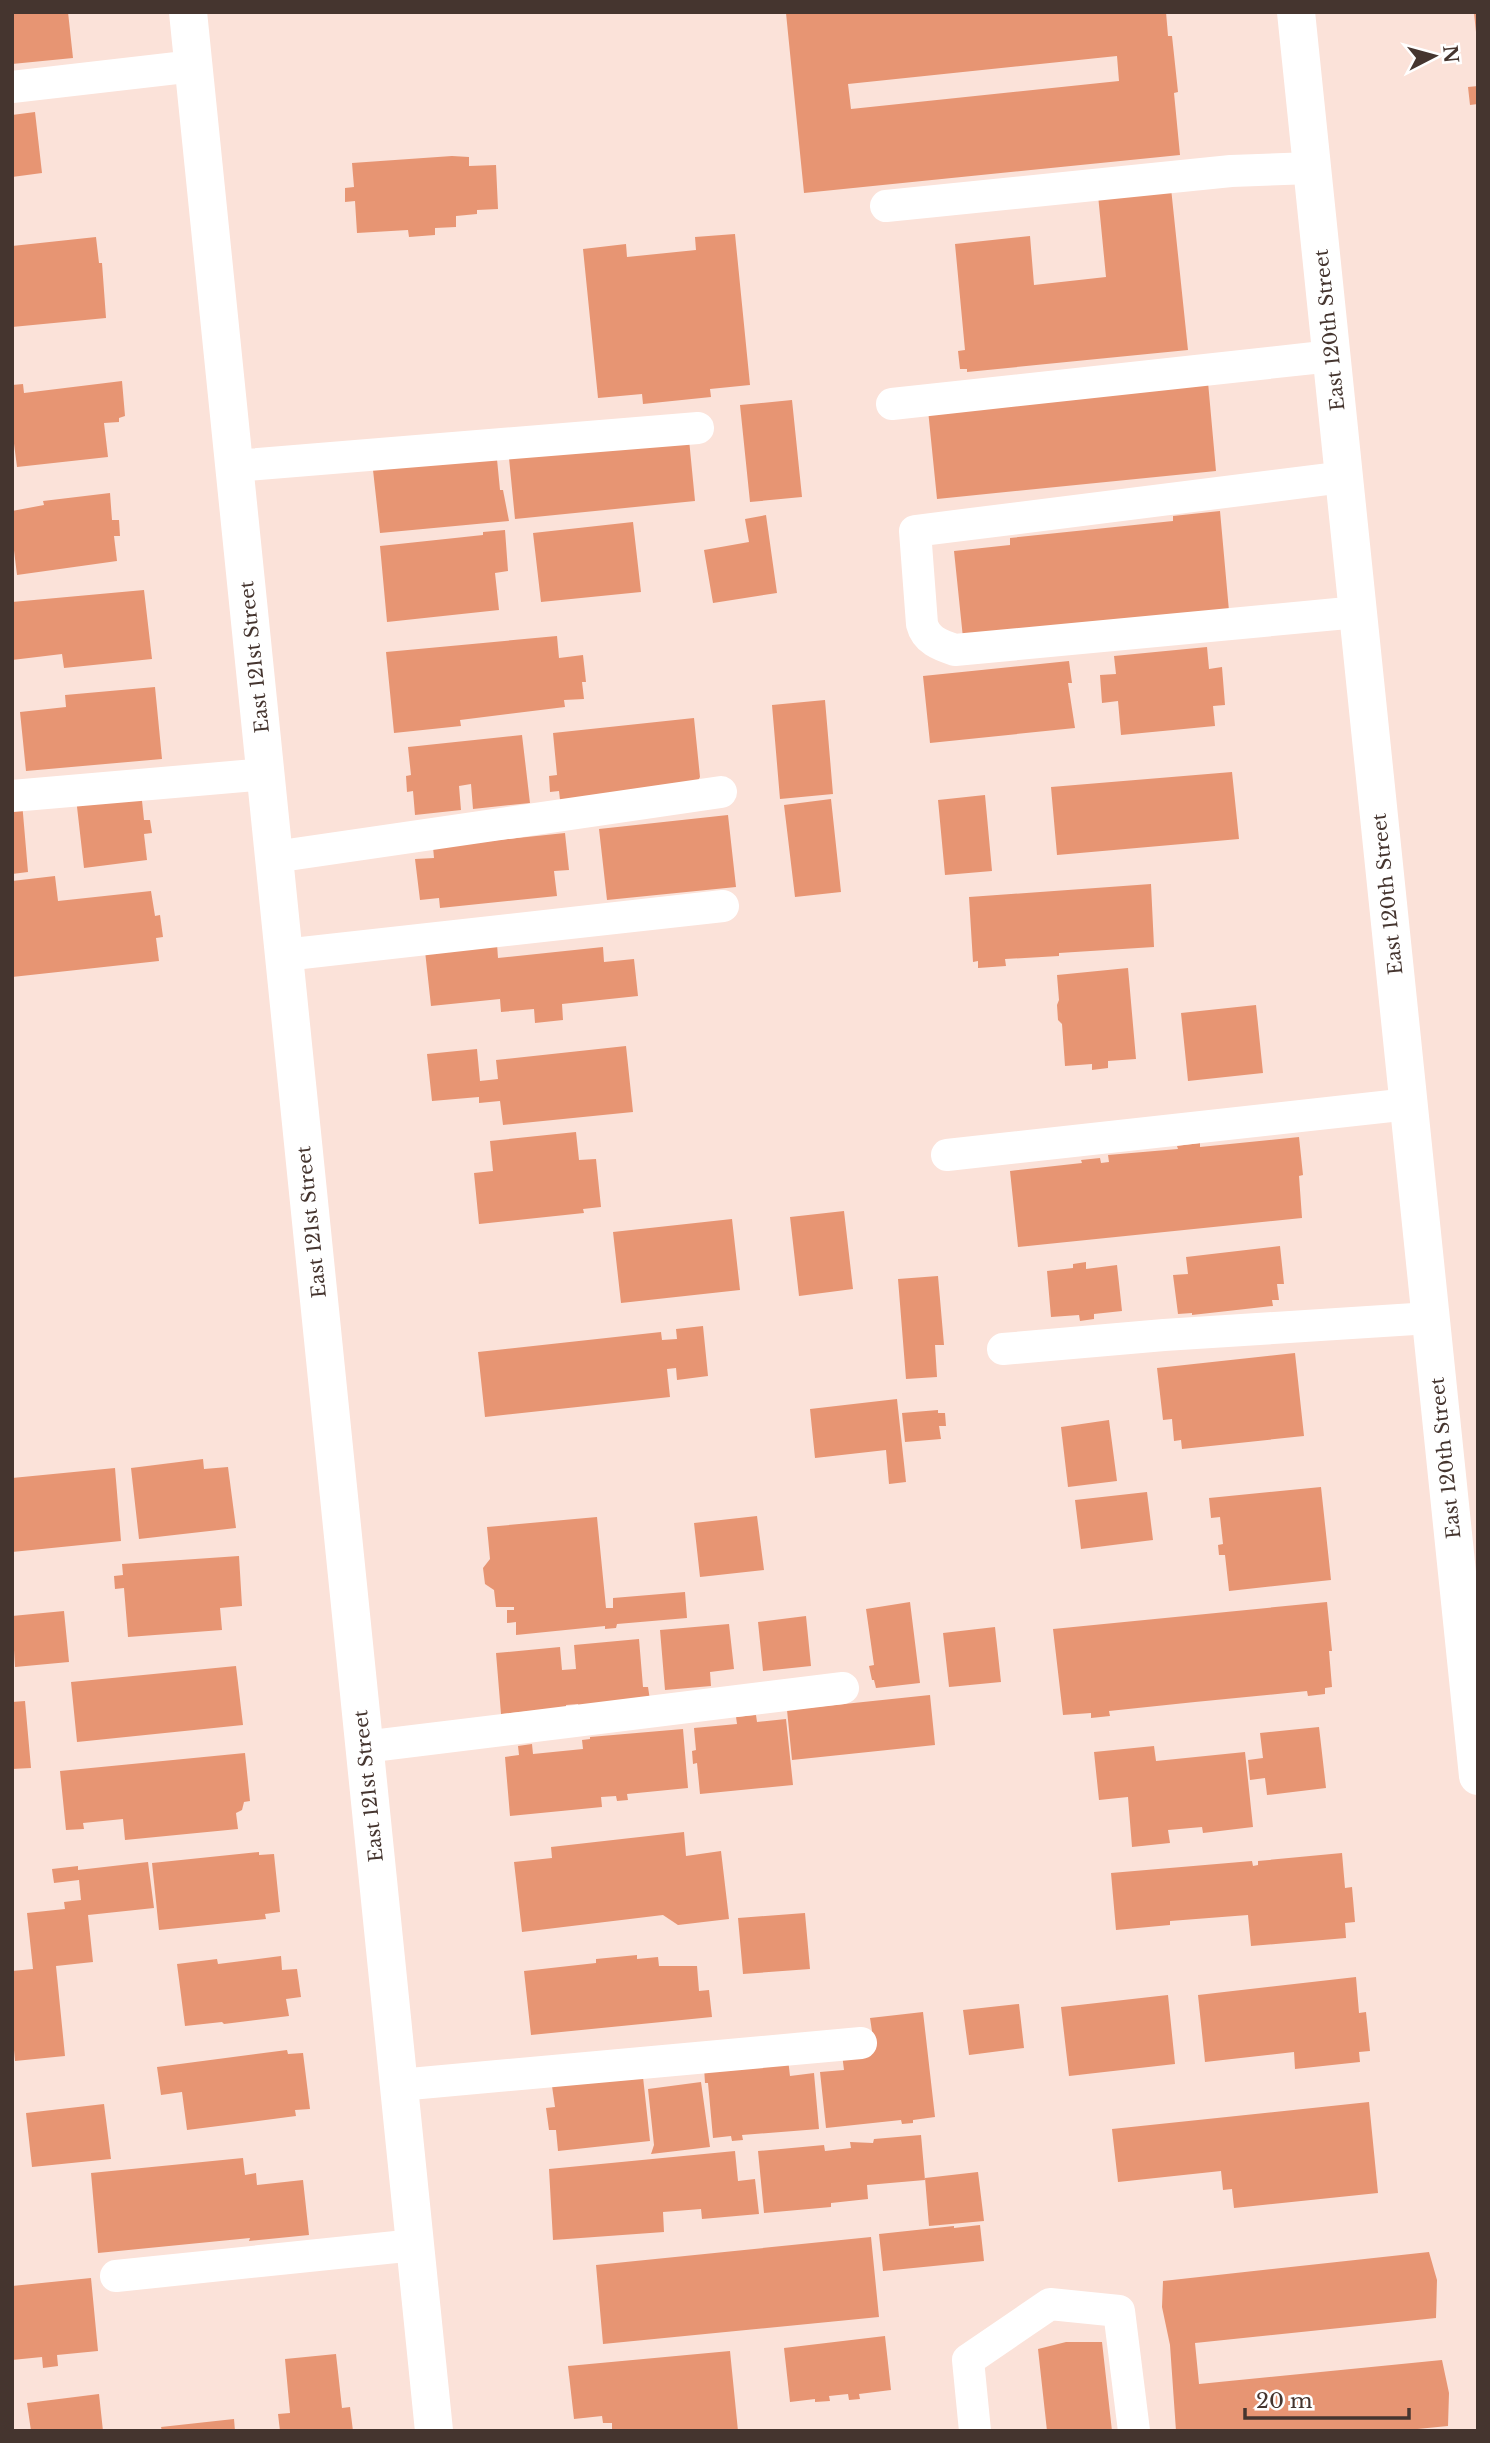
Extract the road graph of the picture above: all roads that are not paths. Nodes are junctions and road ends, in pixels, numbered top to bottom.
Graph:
1 (188, 12) edge
2 (1296, 12) edge
3 (194, 66) junction
4 (12, 87) edge
5 (1312, 168) junction
6 (886, 206) dead end
7 (1332, 356) junction
8 (892, 404) dead end
9 (698, 428) dead end
10 (234, 466) junction
11 (1344, 477) junction
12 (1358, 612) junction
13 (266, 774) junction
14 (721, 792) dead end
15 (12, 796) edge
16 (275, 857) junction
17 (723, 906) dead end
18 (284, 955) junction
19 (1409, 1104) junction
20 (947, 1155) dead end
21 (1430, 1318) junction
22 (1003, 1349) dead end
23 (843, 1688) dead end
24 (364, 1747) junction
25 (1478, 1776) edge
26 (861, 2043) dead end
27 (399, 2085) junction
28 (415, 2245) junction
29 (116, 2276) dead end
30 (434, 2431) edge
31 (975, 2431) edge
32 (1134, 2431) edge

1 - 3 street, East 121st Street
2 - 5 street, East 120th Street
3 - 4 lane
3 - 10 street, East 121st Street
5 - 6 lane
5 - 7 street, East 120th Street
7 - 8 lane
7 - 11 street, East 120th Street
9 - 10 lane
10 - 13 street, East 121st Street
11 - 12 street, East 120th Street
11 - 12 lane
12 - 19 street, East 120th Street
13 - 15 lane
13 - 16 street, East 121st Street
14 - 16 lane
16 - 18 street, East 121st Street
17 - 18 lane
18 - 24 street, East 121st Street
19 - 20 lane
19 - 21 street, East 120th Street
21 - 22 lane
21 - 25 street, East 120th Street
23 - 24 lane
24 - 27 street, East 121st Street
26 - 27 lane
27 - 28 street, East 121st Street
28 - 29 lane
28 - 30 street, East 121st Street
31 - 32 lane

